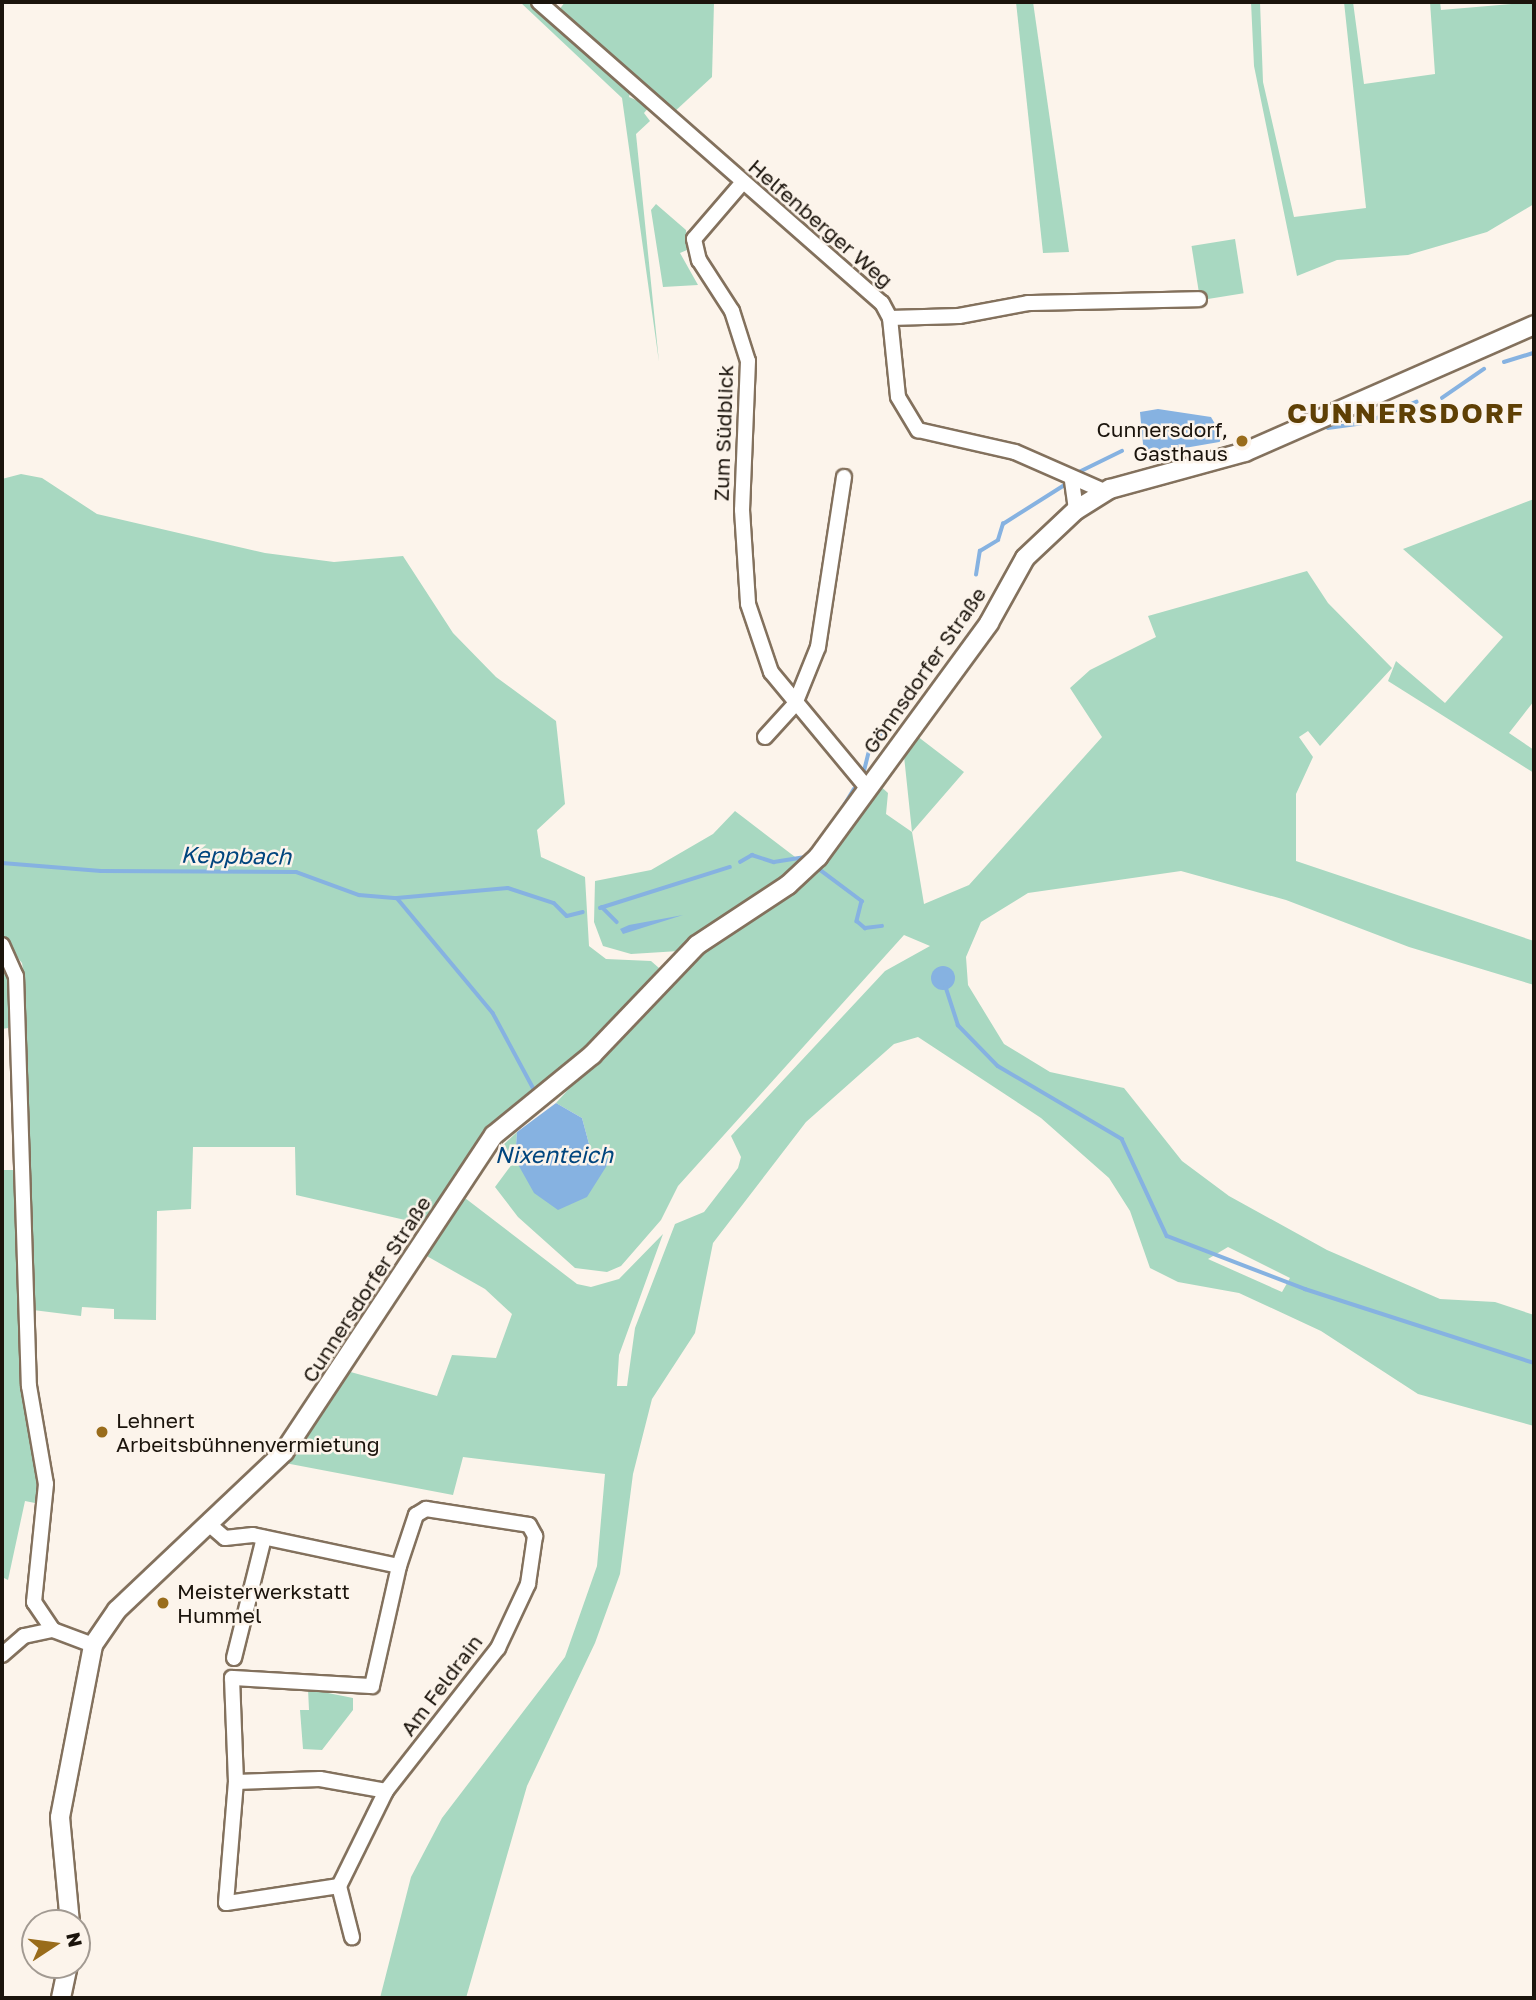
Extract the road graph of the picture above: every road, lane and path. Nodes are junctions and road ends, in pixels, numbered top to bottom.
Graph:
1 (539, 2) edge
2 (743, 181) junction
3 (1199, 299) dead end
4 (890, 318) junction
5 (1534, 325) edge
6 (844, 477) dead end
7 (1072, 481) junction
8 (1104, 491) junction
9 (1076, 510) junction
10 (795, 704) junction
11 (765, 737) dead end
12 (868, 789) junction
13 (2, 945) edge
14 (211, 1526) junction
15 (264, 1538) junction
16 (399, 1566) junction
17 (53, 1630) junction
18 (93, 1645) junction
19 (2, 1655) edge
20 (234, 1658) dead end
21 (236, 1782) junction
22 (386, 1791) junction
23 (339, 1885) junction
24 (69, 1909) edge
25 (352, 1937) dead end
26 (65, 1979) edge
27 (61, 1998) edge

1 - 2 street, Helfenberger Weg
2 - 4 street, Helfenberger Weg
2 - 10 street, Zum Südblick
3 - 4 street
4 - 7 street, Helfenberger Weg
5 - 8 street, Gönnsdorfer Straße
6 - 10 street
7 - 8 street, Helfenberger Weg
7 - 9 street
8 - 9 street, Gönnsdorfer Straße
9 - 12 street, Gönnsdorfer Straße
10 - 11 street
10 - 12 street, Zum Südblick
12 - 14 street, Cunnersdorfer Straße
13 - 17 street
14 - 15 street
14 - 18 street, Cunnersdorfer Straße
15 - 16 street
15 - 20 street
16 - 21 street
16 - 22 street, Am Feldrain
17 - 18 street
17 - 19 street
18 - 24 street, Cunnersdorfer Straße
21 - 22 street
21 - 23 street
22 - 23 street, Am Feldrain
23 - 25 street
26 - 27 street

